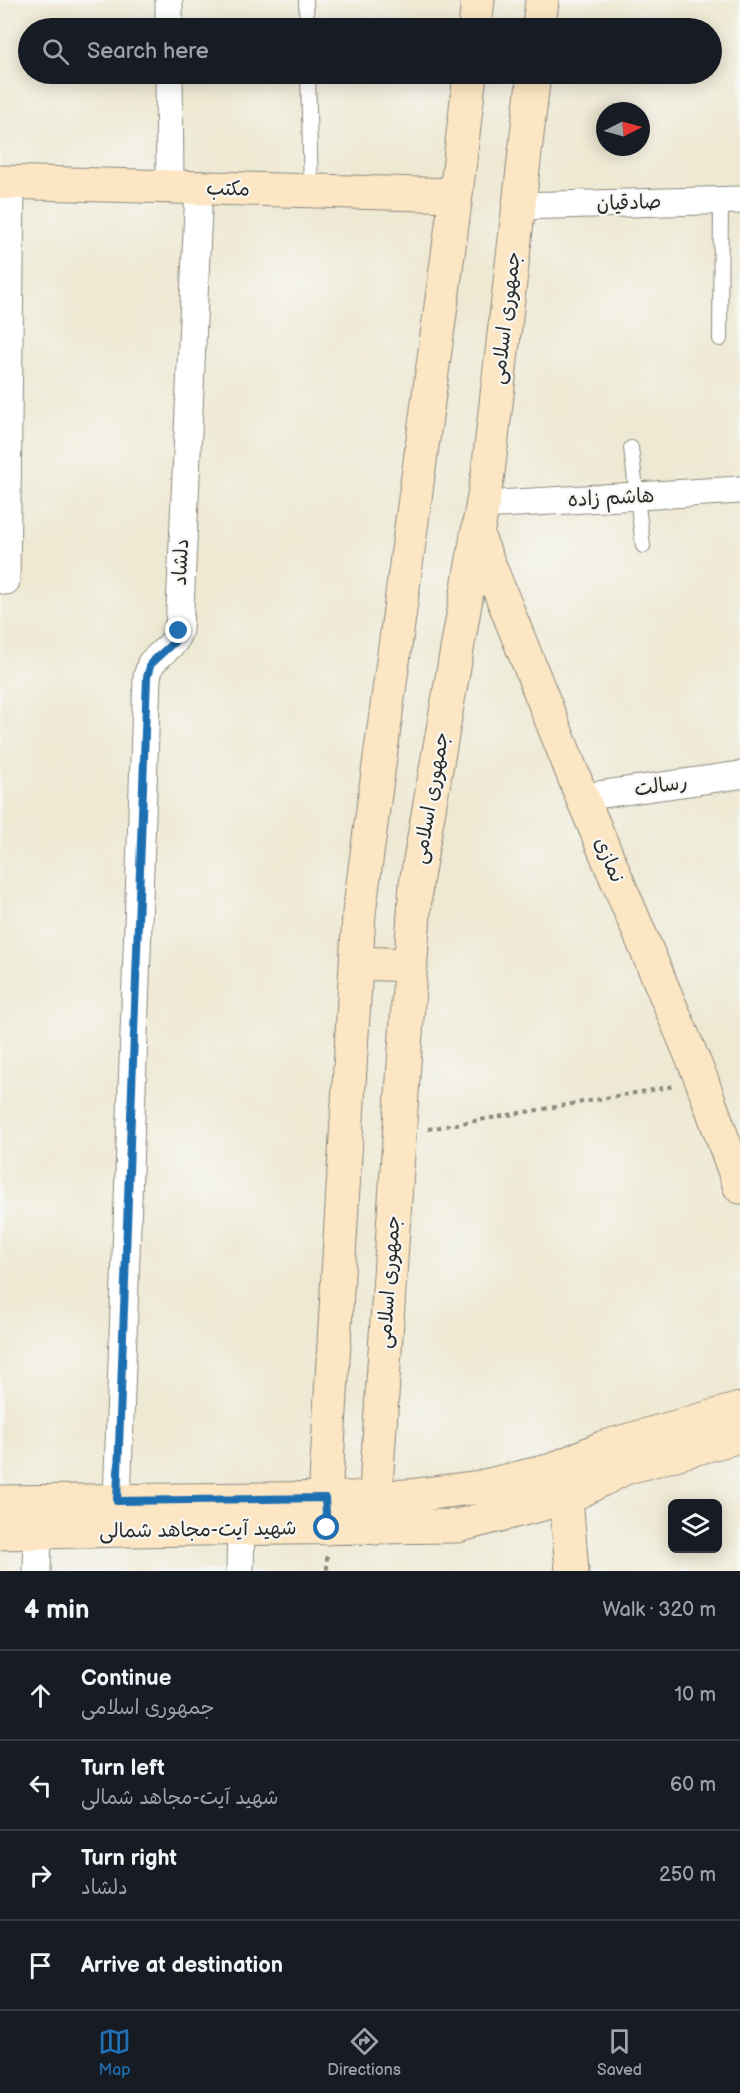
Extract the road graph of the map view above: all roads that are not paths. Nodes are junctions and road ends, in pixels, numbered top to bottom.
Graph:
1 (169, 0) edge
2 (306, 0) edge
3 (478, 0) edge
4 (542, 0) edge
5 (169, 18) edge
6 (307, 18) edge
7 (476, 18) edge
8 (540, 18) edge
9 (171, 84) edge
10 (308, 84) edge
11 (469, 84) edge
12 (533, 84) edge
13 (6, 183) edge
14 (185, 187) junction
15 (311, 191) junction
16 (456, 195) junction
17 (730, 201) edge
18 (518, 206) junction
19 (720, 339) dead end
20 (631, 448) dead end
21 (740, 490) edge
22 (635, 496) junction
23 (479, 520) junction
24 (643, 546) dead end
25 (2, 586) edge
26 (740, 775) edge
27 (582, 797) junction
28 (356, 963) junction
29 (411, 965) junction
30 (740, 1186) edge
31 (740, 1409) edge
32 (740, 1436) edge
33 (566, 1498) junction
34 (117, 1501) junction
35 (0, 1502) edge
36 (376, 1512) junction
37 (326, 1513) junction
38 (241, 1528) junction
39 (0, 1533) edge
40 (38, 1533) junction
41 (38, 1571) edge
42 (240, 1571) edge
43 (572, 1571) edge

1 - 5 street
2 - 6 lane
3 - 7 main road
4 - 8 main road
9 - 14 street, دلشاد
10 - 15 lane
11 - 16 main road
12 - 18 main road, جمهوری اسلامی
13 - 14 main road, مکتب
13 - 25 street
14 - 15 main road, مکتب
14 - 34 street, دلشاد
15 - 16 main road, مکتب
16 - 28 main road
17 - 18 street, صادقیان
17 - 19 lane
18 - 23 main road, جمهوری اسلامی
20 - 22 lane
21 - 22 street, هاشم زاده
22 - 23 street, هاشم زاده
22 - 24 lane
23 - 27 main road, نمازی
23 - 29 main road, جمهوری اسلامی
26 - 27 street, رسالت
27 - 30 main road, نمازی
28 - 29 main road
28 - 37 main road
29 - 36 main road, جمهوری اسلامی
31 - 36 main road, شهید آیت-مجاهد شمالی
32 - 33 main road, شهید آیت-مجاهد شمالی
33 - 36 main road, شهید آیت-مجاهد شمالی
33 - 43 main road
34 - 35 main road, شهید آیت-مجاهد شمالی
34 - 37 main road, شهید آیت-مجاهد شمالی
36 - 37 main road, شهید آیت-مجاهد شمالی
37 - 38 main road, شهید آیت-مجاهد شمالی
38 - 40 main road, شهید آیت-مجاهد شمالی
38 - 42 street
39 - 40 main road, شهید آیت-مجاهد شمالی
40 - 41 street

